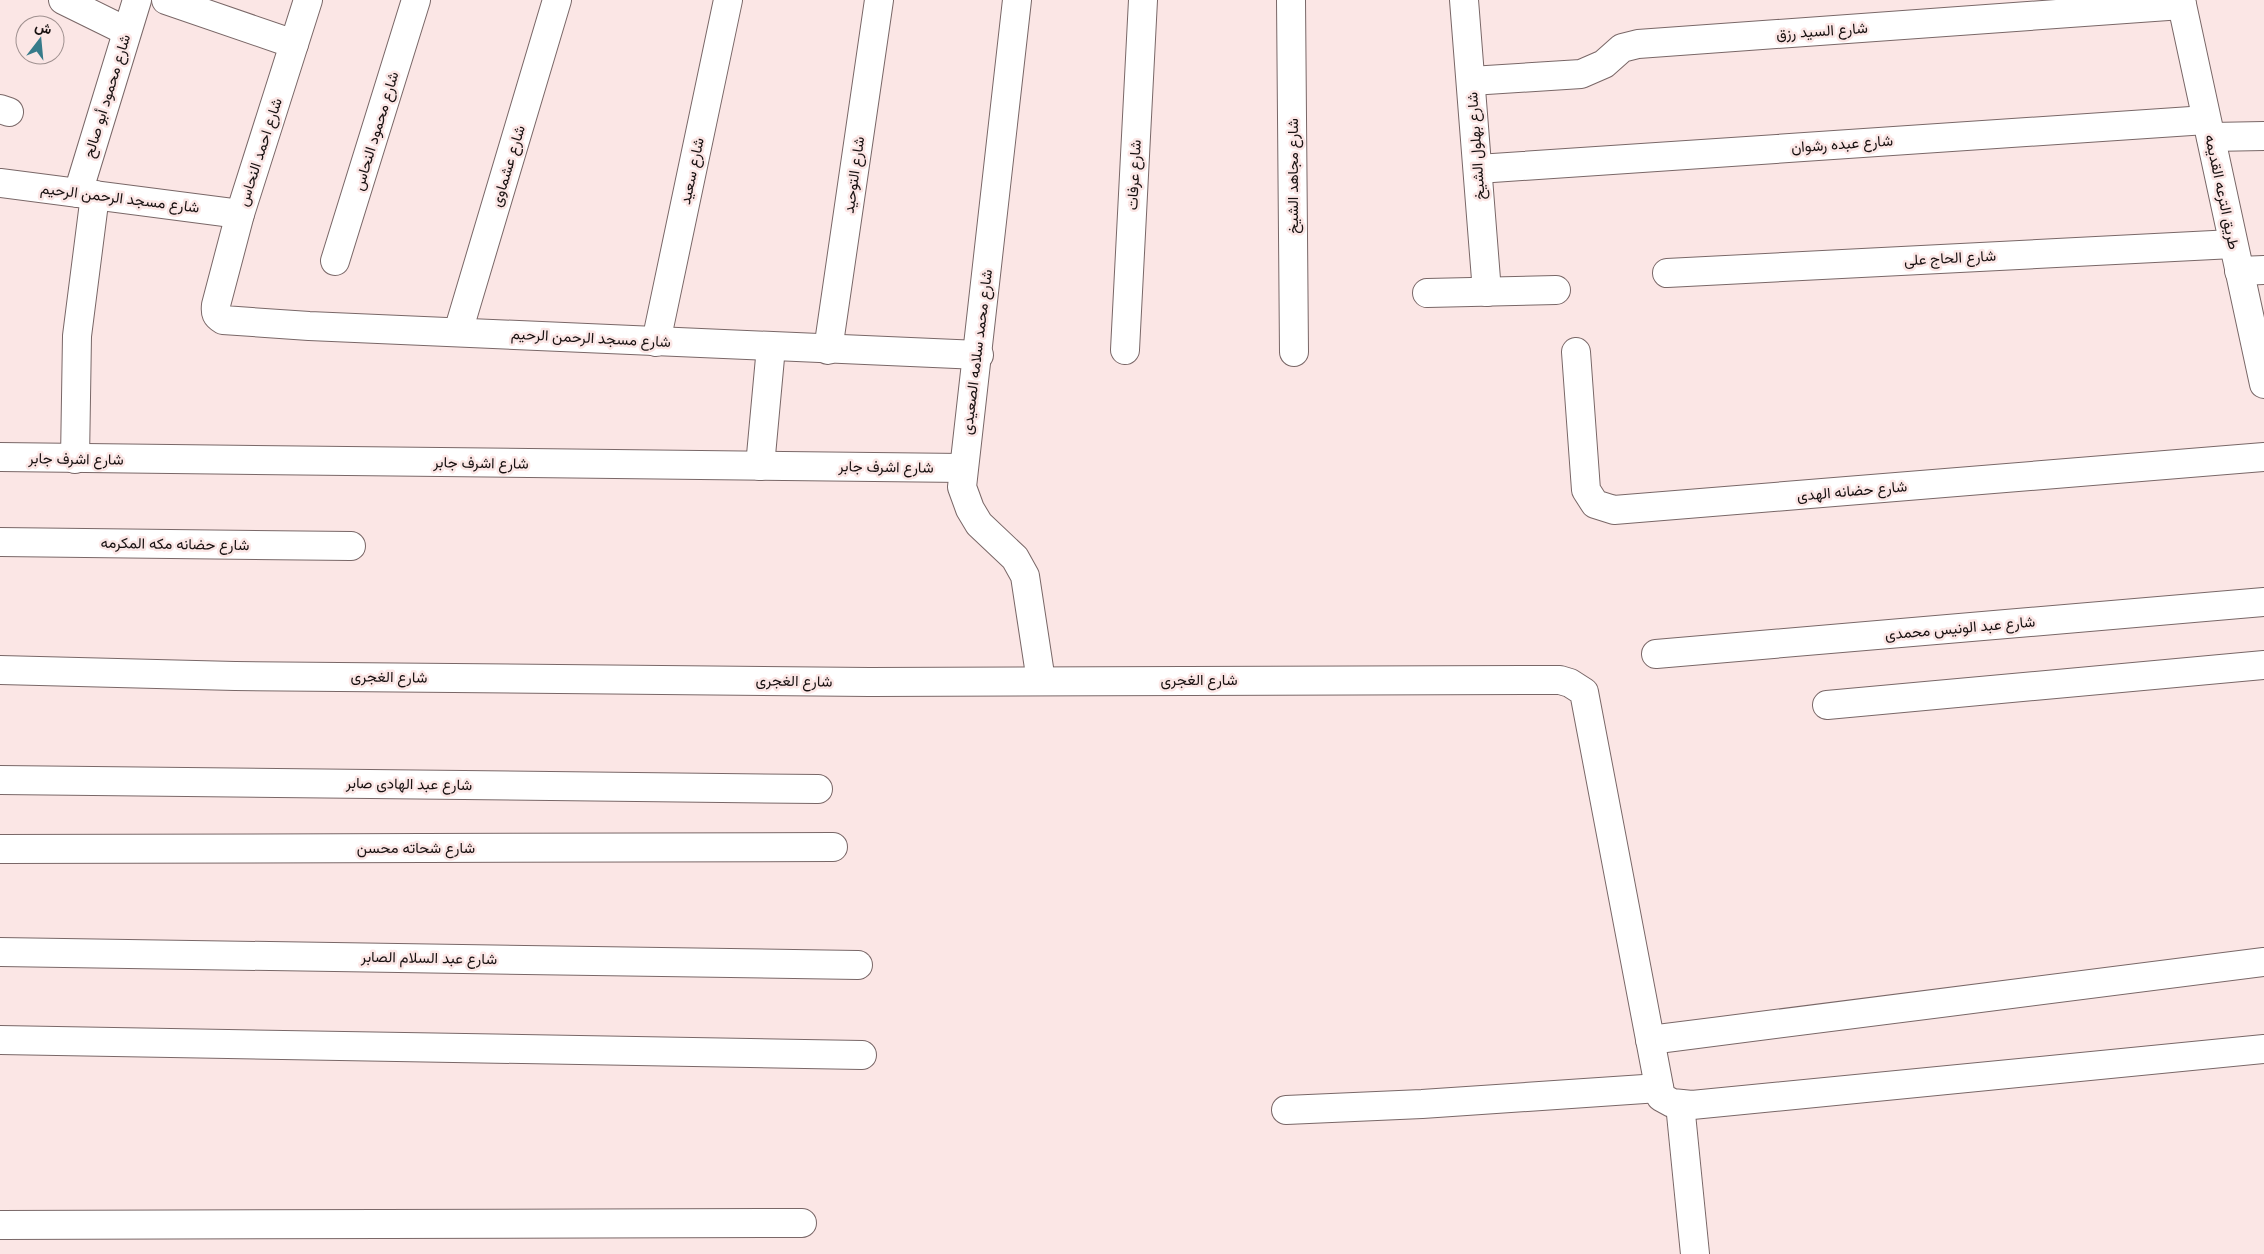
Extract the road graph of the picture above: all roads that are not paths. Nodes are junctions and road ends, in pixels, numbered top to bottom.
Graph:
1 (63, 0) edge
2 (136, 0) edge
3 (166, 0) edge
4 (308, 0) edge
5 (416, 0) edge
6 (557, 0) edge
7 (728, 0) edge
8 (879, 0) edge
9 (1017, 0) edge
10 (1143, 0) edge
11 (1292, 0) edge
12 (1464, 0) edge
13 (2181, 3) edge
14 (126, 31) junction
15 (294, 44) junction
16 (1471, 81) junction
17 (2209, 129) junction
18 (2264, 136) edge
19 (1478, 169) junction
20 (0, 183) edge
21 (86, 194) junction
22 (240, 214) junction
23 (2233, 244) junction
24 (335, 261) dead end
25 (2252, 271) edge
26 (1668, 273) dead end
27 (1556, 290) dead end
28 (1488, 292) junction
29 (1427, 293) dead end
30 (216, 305) joint
31 (458, 332) junction
32 (656, 342) junction
33 (771, 347) junction
34 (828, 350) junction
35 (1125, 350) dead end
36 (1294, 352) dead end
37 (1576, 352) dead end
38 (979, 356) junction
39 (2264, 384) edge
40 (0, 457) edge
41 (2264, 457) edge
42 (75, 459) junction
43 (760, 466) junction
44 (962, 468) junction
45 (0, 542) edge
46 (351, 546) dead end
47 (2264, 602) edge
48 (1656, 654) dead end
49 (2264, 665) edge
50 (0, 670) edge
51 (1041, 681) junction
52 (1827, 705) dead end
53 (0, 780) edge
54 (818, 789) dead end
55 (833, 847) dead end
56 (0, 849) edge
57 (0, 952) edge
58 (2264, 962) edge
59 (858, 965) dead end
60 (0, 1040) edge
61 (1650, 1040) junction
62 (2264, 1049) edge
63 (862, 1055) dead end
64 (1670, 1096) junction
65 (1286, 1110) dead end
66 (802, 1223) dead end
67 (0, 1225) edge
68 (1695, 1254) edge

1 - 14 street
2 - 14 street, شارع محمود أبو صالح
3 - 15 street
4 - 15 street, شارع احمد النحاس
5 - 24 street, شارع محمود النحاس
6 - 31 street, شارع عشماوى
7 - 32 street, شارع سعيد
8 - 34 street, شارع التوحيد
9 - 38 street, شارع محمد سلامه الصعيدى
10 - 35 street, شارع عرفات
11 - 36 street, شارع مجاهد الشيخ
12 - 16 street, شارع بهلول الشيخ
13 - 16 street, شارع السيد رزق
13 - 17 street, طريق الترعه القديمه
14 - 21 street, شارع محمود أبو صالح
15 - 22 street, شارع احمد النحاس
16 - 19 street, شارع بهلول الشيخ
17 - 18 street, شارع عبده رشوان
17 - 19 street, شارع عبده رشوان
17 - 23 street, طريق الترعه القديمه
19 - 28 street, شارع بهلول الشيخ
20 - 21 street, شارع مسجد الرحمن الرحيم
21 - 22 street, شارع مسجد الرحمن الرحيم
21 - 42 street, شارع محمود أبو صالح
22 - 30 street, شارع احمد النحاس
23 - 25 street, طريق الترعه القديمه
23 - 26 street, شارع الحاج على
25 - 39 street, طريق الترعه القديمه
27 - 28 street
28 - 29 street
30 - 31 street, شارع مسجد الرحمن الرحيم
31 - 32 street, شارع مسجد الرحمن الرحيم
32 - 33 street, شارع مسجد الرحمن الرحيم
33 - 34 street, شارع مسجد الرحمن الرحيم
33 - 43 street
34 - 38 street, شارع مسجد الرحمن الرحيم
37 - 41 street, شارع حضانه الهدى
38 - 44 street, شارع محمد سلامه الصعيدى
40 - 42 street, شارع اشرف جابر
42 - 43 street, شارع اشرف جابر
43 - 44 street, شارع اشرف جابر
44 - 51 street, شارع محمد سلامه الصعيدى
45 - 46 street, شارع حضانه مكه المكرمه
47 - 48 street, شارع عبد الونيس محمدى
49 - 52 street
50 - 51 street, شارع الغجرى
51 - 61 street, شارع الغجرى
53 - 54 street, شارع عبد الهادى صابر
55 - 56 street, شارع شحاته محسن
57 - 59 street, شارع عبد السلام الصابر
58 - 61 street
60 - 63 street
61 - 64 street
62 - 64 street
64 - 65 street
64 - 68 street
66 - 67 street

